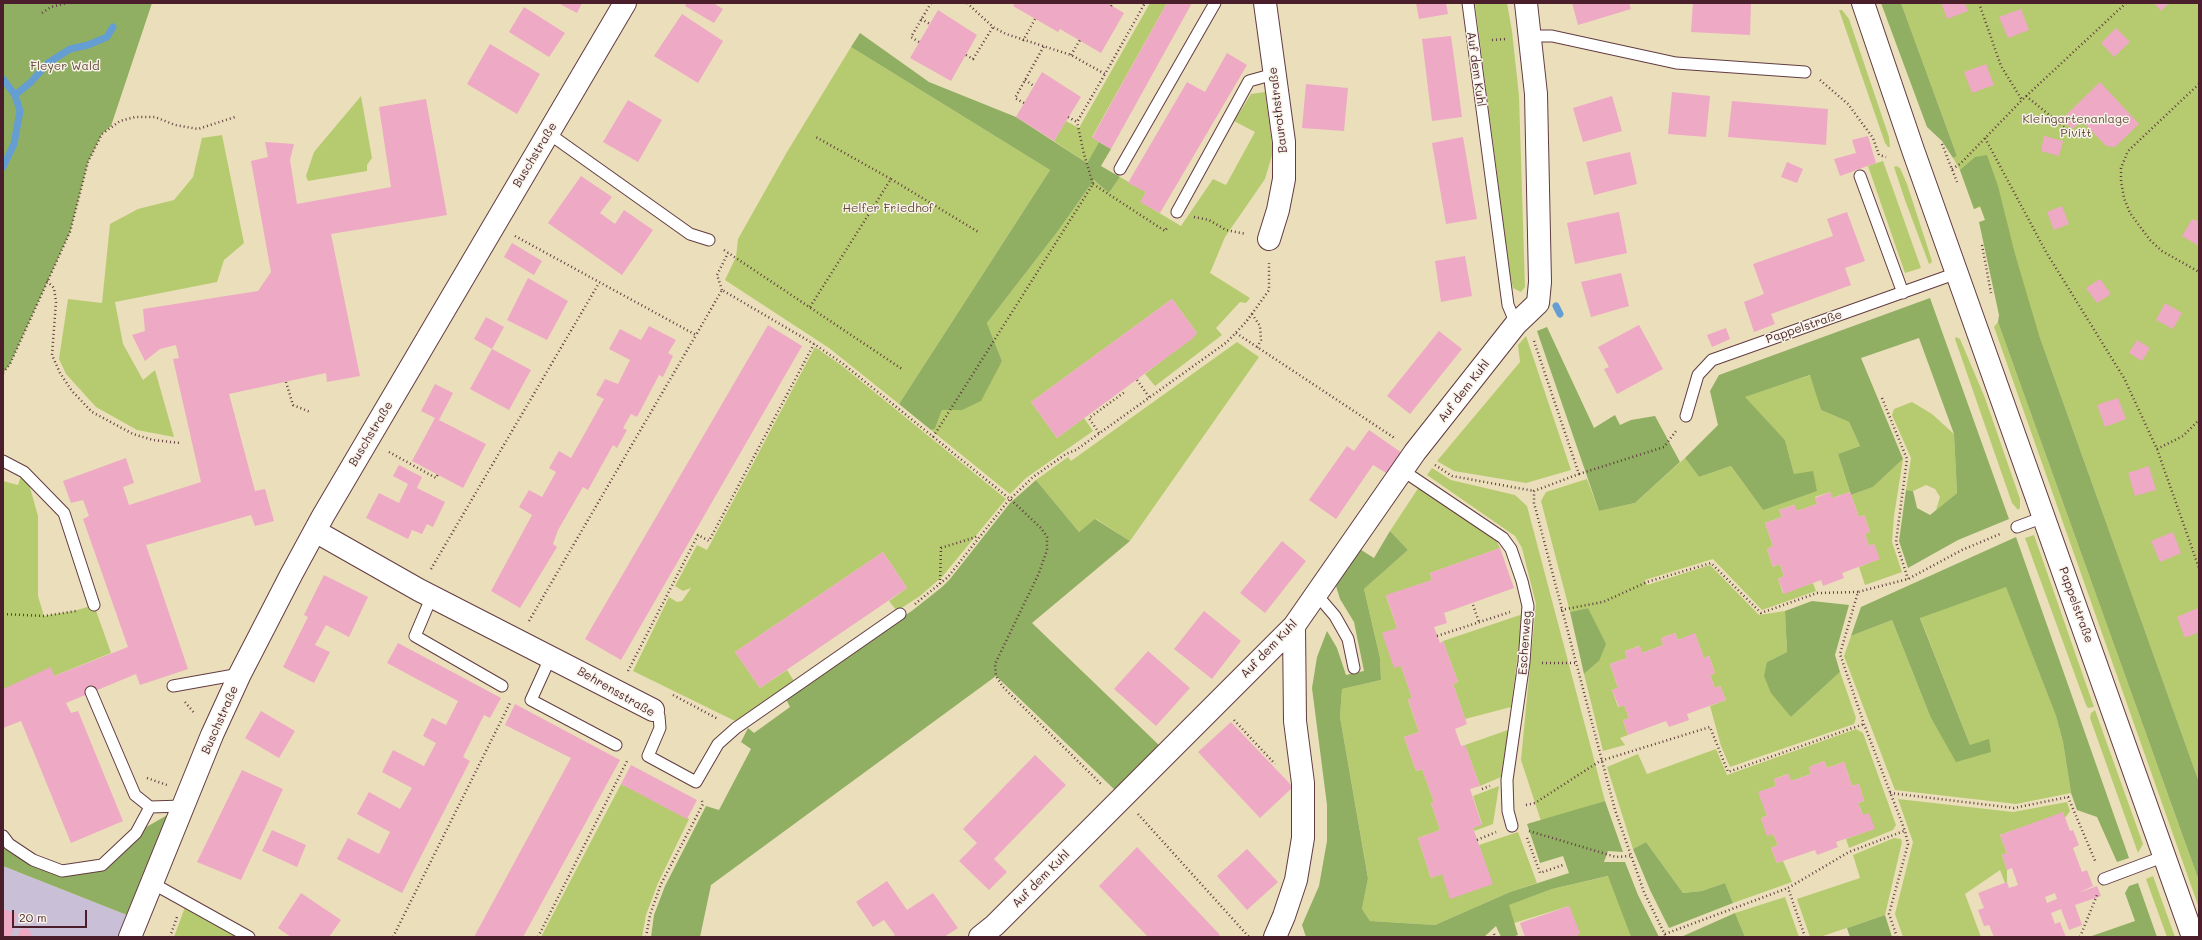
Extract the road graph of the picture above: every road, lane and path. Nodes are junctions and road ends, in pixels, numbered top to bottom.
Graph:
1 (67, 3) edge
2 (625, 3) edge
3 (931, 3) edge
4 (967, 3) edge
5 (1145, 3) edge
6 (1214, 3) edge
7 (1265, 3) edge
8 (1468, 3) edge
9 (1526, 3) edge
10 (1863, 3) edge
11 (1979, 3) edge
12 (2126, 3) edge
13 (42, 12) dead end
14 (921, 19) junction
15 (1035, 19) dead end
16 (930, 24) dead end
17 (993, 27) junction
18 (1531, 36) junction
19 (1023, 40) junction
20 (1080, 40) dead end
21 (1473, 41) junction
22 (919, 42) dead end
23 (1044, 46) junction
24 (966, 55) dead end
25 (1071, 55) junction
26 (1805, 72) joint
27 (1105, 74) junction
28 (1274, 74) junction
29 (1025, 80) junction
30 (2199, 84) edge
31 (1034, 86) dead end
32 (2026, 96) junction
33 (2022, 100) junction
34 (1024, 103) dead end
35 (235, 117) dead end
36 (1068, 117) dead end
37 (1077, 122) junction
38 (548, 133) junction
39 (2084, 134) dead end
40 (814, 136) dead end
41 (1985, 138) junction
42 (1942, 144) dead end
43 (1886, 157) dead end
44 (1120, 169) dead end
45 (1952, 169) junction
46 (1860, 176) dead end
47 (891, 179) junction
48 (1957, 182) dead end
49 (1093, 184) junction
50 (1177, 212) junction
51 (494, 224) junction
52 (1226, 230) dead end
53 (980, 233) dead end
54 (1269, 239) joint
55 (709, 240) joint
56 (1982, 245) dead end
57 (728, 253) junction
58 (2199, 272) edge
59 (1957, 273) junction
60 (47, 281) junction
61 (599, 283) junction
62 (722, 290) junction
63 (1903, 292) junction
64 (1992, 295) dead end
65 (810, 307) junction
66 (1252, 314) junction
67 (1520, 320) junction
68 (1236, 333) junction
69 (696, 334) junction
70 (814, 344) junction
71 (1258, 348) junction
72 (902, 369) dead end
73 (3, 373) edge
74 (1137, 380) dead end
75 (286, 382) dead end
76 (1126, 390) dead end
77 (1149, 397) junction
78 (1882, 398) dead end
79 (310, 412) dead end
80 (1686, 416) joint
81 (2199, 420) edge
82 (1099, 433) junction
83 (933, 437) junction
84 (367, 441) junction
85 (180, 442) dead end
86 (2157, 450) junction
87 (1416, 452) junction
88 (3, 461) edge
89 (1402, 470) junction
90 (438, 474) dead end
91 (1579, 474) junction
92 (1534, 491) junction
93 (1010, 498) junction
94 (2044, 517) junction
95 (2017, 527) joint
96 (315, 531) junction
97 (980, 536) junction
98 (2199, 568) edge
99 (1908, 579) junction
100 (940, 584) junction
101 (1858, 592) junction
102 (425, 593) junction
103 (1317, 595) junction
104 (94, 605) joint
105 (1473, 605) dead end
106 (1528, 606) junction
107 (1561, 610) junction
108 (3, 614) edge
109 (900, 614) joint
110 (1479, 622) junction
111 (1294, 626) junction
112 (1437, 636) dead end
113 (518, 640) junction
114 (552, 656) junction
115 (1524, 662) junction
116 (1576, 663) junction
117 (1354, 668) dead end
118 (240, 674) junction
119 (173, 686) joint
120 (502, 686) dead end
121 (617, 691) junction
122 (91, 692) dead end
123 (514, 696) dead end
124 (1216, 702) junction
125 (653, 710) joint
126 (1864, 724) junction
127 (212, 735) junction
128 (616, 745) dead end
129 (630, 757) dead end
130 (1600, 761) junction
131 (1279, 768) dead end
132 (124, 770) junction
133 (696, 782) junction
134 (1890, 793) junction
135 (186, 799) junction
136 (1120, 799) junction
137 (150, 807) junction
138 (1508, 811) junction
139 (2074, 812) dead end
140 (1512, 826) joint
141 (1524, 830) junction
142 (1905, 831) junction
143 (3, 836) edge
144 (1630, 856) junction
145 (2165, 856) junction
146 (1563, 865) dead end
147 (2104, 879) dead end
148 (152, 883) junction
149 (1788, 888) junction
150 (1666, 936) edge
151 (130, 937) edge
152 (249, 937) edge
153 (393, 937) edge
154 (538, 937) edge
155 (646, 937) edge
156 (980, 937) edge
157 (1249, 937) edge
158 (1274, 937) edge
159 (1805, 937) edge
160 (1898, 937) edge
161 (2193, 937) edge

1 - 13 path
2 - 38 street, Buschstraße
3 - 14 path
4 - 17 path
5 - 27 path
6 - 44 lane
7 - 28 street, Baurothstraße
8 - 21 lane, Auf dem Kuhl
9 - 18 street, Auf dem Kuhl
10 - 59 street, Pappelstraße
11 - 33 path
12 - 32 path
14 - 16 path
14 - 22 path
15 - 19 path
17 - 19 path
17 - 24 path
18 - 21 path
18 - 26 lane
18 - 67 street, Auf dem Kuhl
19 - 23 path
20 - 25 path
21 - 67 lane, Auf dem Kuhl
23 - 25 path
23 - 29 path
25 - 27 path
26 - 43 path
27 - 37 path
28 - 50 lane
28 - 54 street, Baurothstraße
29 - 31 path
29 - 34 path
30 - 58 path
32 - 33 path
32 - 39 path
33 - 41 path
35 - 60 path
36 - 37 path
37 - 49 path
38 - 51 street, Buschstraße
38 - 55 lane
40 - 47 path
41 - 45 path
41 - 86 path
42 - 45 path
45 - 48 path
46 - 63 lane
47 - 53 path
47 - 65 path
49 - 50 path
49 - 83 path
50 - 52 path
51 - 61 path
51 - 84 street, Buschstraße
54 - 66 path
55 - 57 path
56 - 64 path
57 - 62 path
57 - 65 path
59 - 63 lane, Pappelstraße
59 - 94 street, Pappelstraße
60 - 73 path
60 - 85 path
61 - 69 path
61 - 102 path
62 - 69 path
62 - 70 path
63 - 80 lane, Pappelstraße
65 - 72 path
66 - 68 path
66 - 71 path
67 - 87 street, Auf dem Kuhl
67 - 91 path
68 - 71 path
68 - 77 path
69 - 113 path
70 - 83 path
70 - 121 path
71 - 87 path
74 - 77 path
75 - 79 path
76 - 82 path
77 - 82 path
78 - 99 path
80 - 91 path
81 - 86 path
82 - 93 path
83 - 93 path
84 - 90 path
84 - 96 street, Buschstraße
86 - 98 path
87 - 89 street, Auf dem Kuhl
87 - 92 path
88 - 104 lane
89 - 103 street, Auf dem Kuhl
89 - 106 lane, Eschenweg
91 - 92 path
92 - 107 path
93 - 97 path
93 - 136 path
94 - 95 lane
94 - 145 street, Pappelstraße
95 - 99 path
96 - 102 street, Behrensstraße
96 - 118 street, Buschstraße
97 - 100 path
97 - 100 path
99 - 101 path
100 - 109 path
101 - 107 path
101 - 126 path
102 - 113 street, Behrensstraße
102 - 120 lane
103 - 111 street, Auf dem Kuhl
103 - 117 lane
104 - 108 path
105 - 110 path
106 - 110 path
106 - 115 lane, Eschenweg
107 - 116 path
109 - 133 lane
110 - 112 path
111 - 124 street, Auf dem Kuhl
111 - 158 street
113 - 114 street, Behrensstraße
114 - 121 street, Behrensstraße
114 - 128 lane
115 - 116 path
115 - 138 lane, Eschenweg
116 - 130 path
118 - 119 lane
118 - 127 street, Buschstraße
119 - 127 path
121 - 125 street, Behrensstraße
122 - 132 lane
123 - 153 path
124 - 131 path
124 - 136 street, Auf dem Kuhl
125 - 133 lane, Behrensstraße
126 - 130 path
126 - 134 path
127 - 135 street, Buschstraße
129 - 154 path
130 - 138 path
130 - 144 path
132 - 135 path
132 - 137 lane
133 - 155 path
134 - 139 path
134 - 142 path
135 - 137 lane
135 - 148 street, Buschstraße
136 - 156 street, Auf dem Kuhl
136 - 157 path
137 - 143 lane
138 - 140 lane, Eschenweg
140 - 141 path
141 - 144 path
141 - 146 path
142 - 149 path
142 - 160 path
144 - 150 path
145 - 147 lane
145 - 161 street, Pappelstraße
148 - 151 street, Buschstraße
148 - 152 lane
149 - 150 path
149 - 159 path

